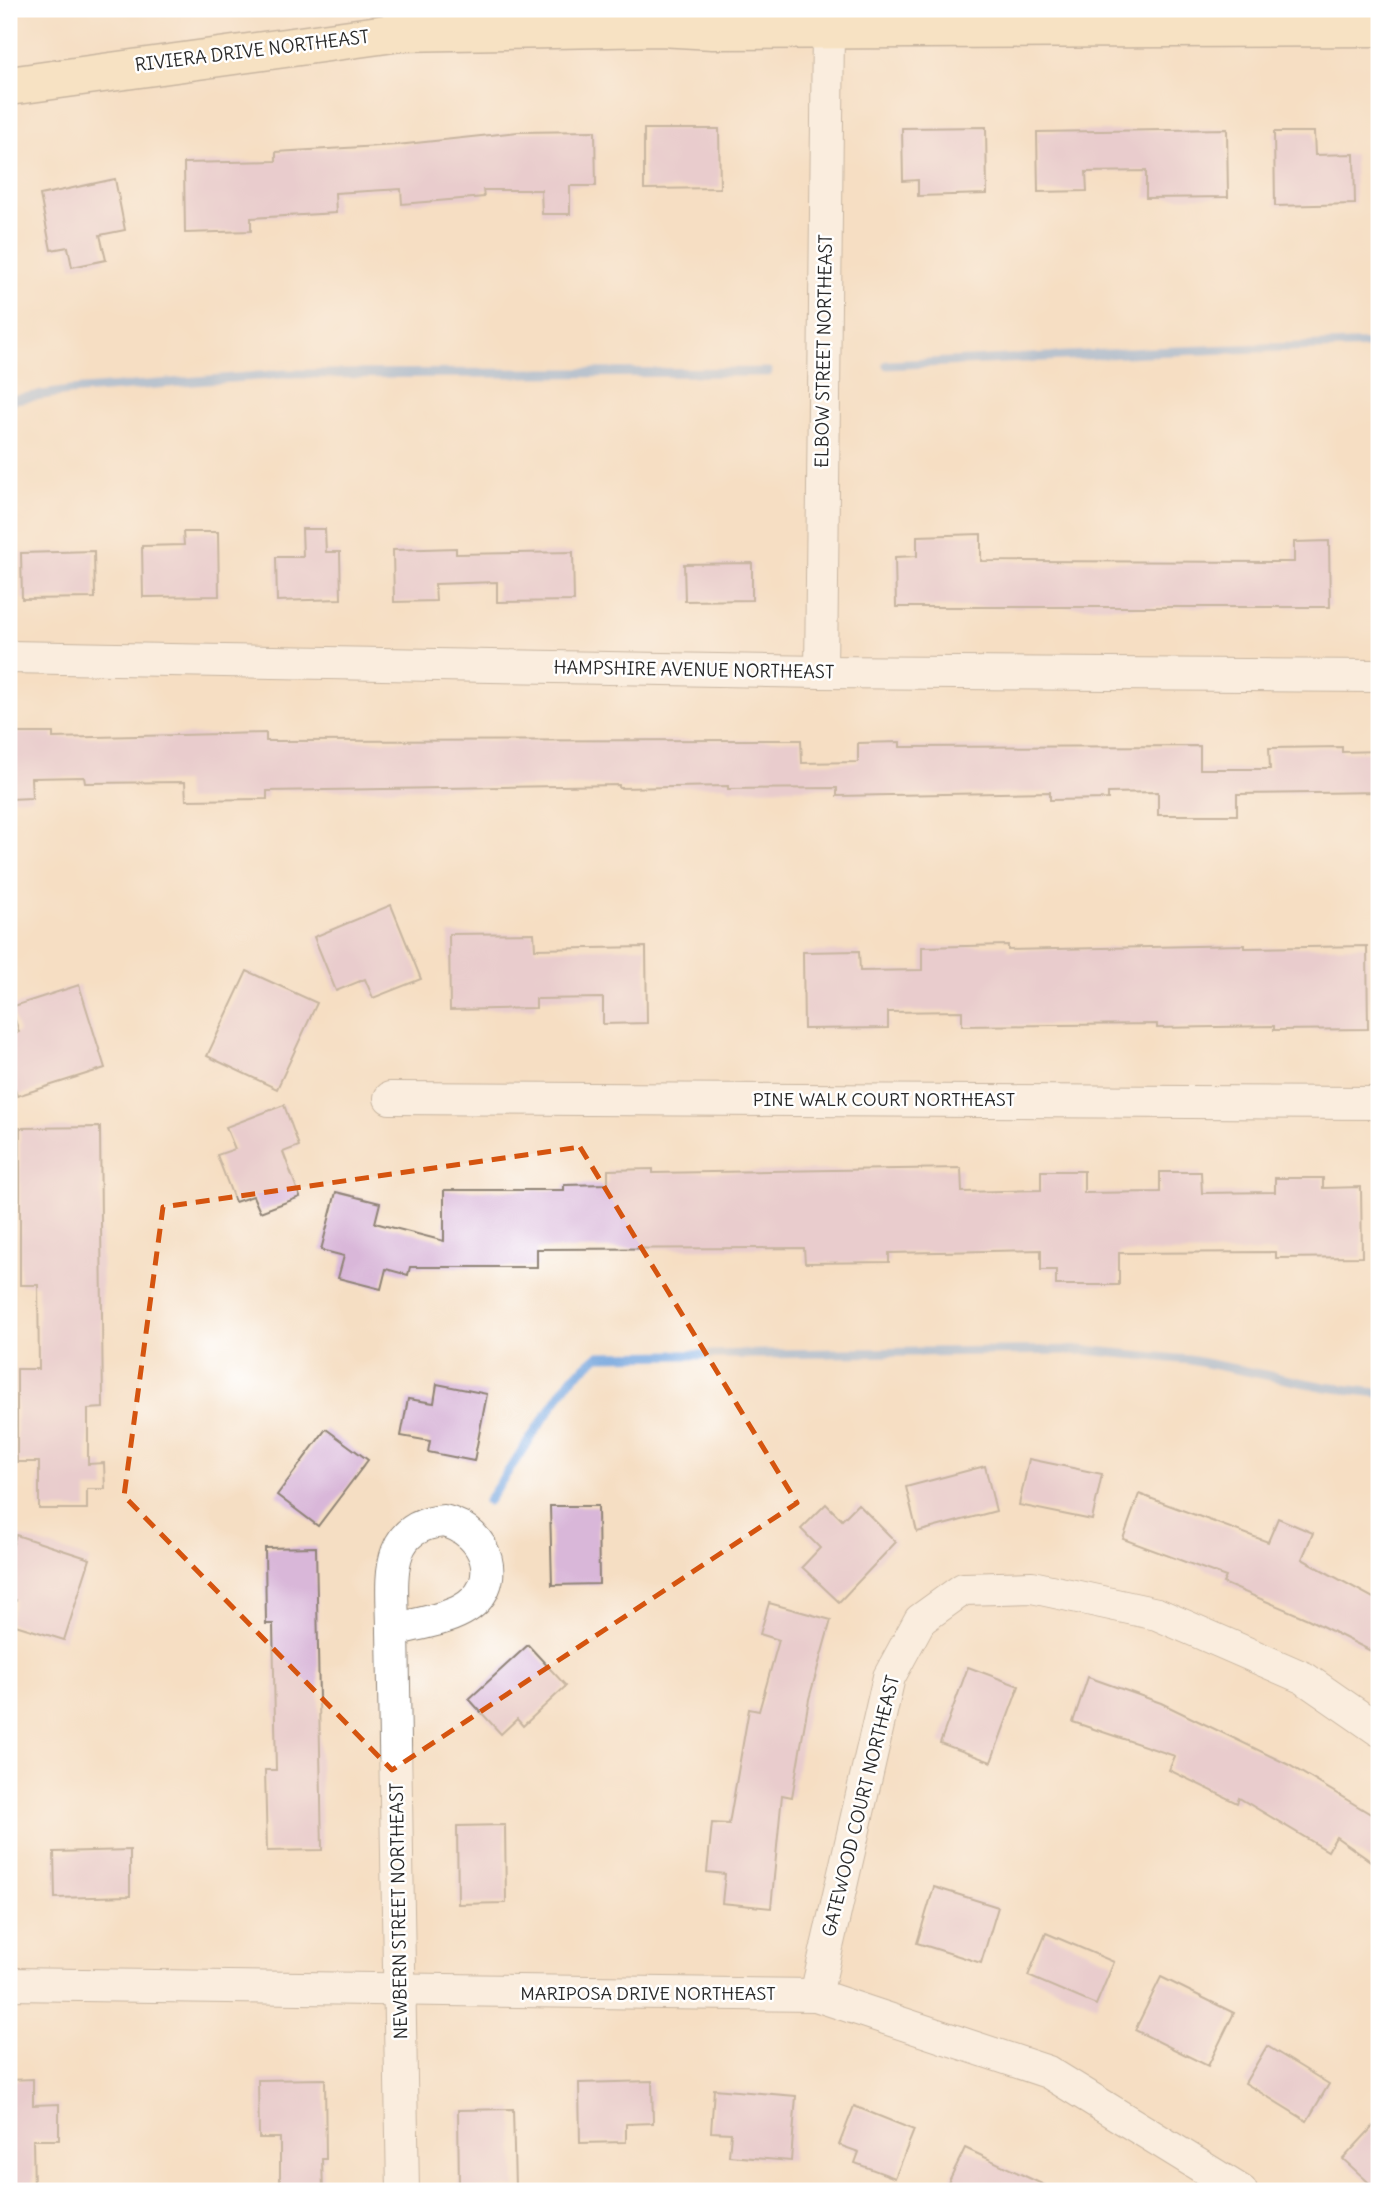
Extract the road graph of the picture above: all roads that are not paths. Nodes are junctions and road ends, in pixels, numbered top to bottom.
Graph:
1 (660, 18) edge
2 (713, 19) edge
3 (1379, 27) edge
4 (828, 29) junction
5 (9, 86) edge
6 (9, 657) edge
7 (821, 672) junction
8 (1379, 676) edge
9 (390, 1098) dead end
10 (1379, 1103) edge
11 (394, 1630) dead end
12 (1379, 1730) edge
13 (9, 1984) edge
14 (400, 1992) junction
15 (816, 1995) junction
16 (403, 2191) edge
17 (1241, 2191) edge

1 - 2 street, RIVIERA DRIVE NORTHEAST
1 - 5 street, RIVIERA DRIVE NORTHEAST
2 - 4 street, RIVIERA DRIVE NORTHEAST
3 - 4 street, RIVIERA DRIVE NORTHEAST
4 - 7 street, ELBOW STREET NORTHEAST
6 - 7 street, HAMPSHIRE AVENUE NORTHEAST
7 - 8 street, HAMPSHIRE AVENUE NORTHEAST
9 - 10 street, PINE WALK COURT NORTHEAST
11 - 14 street, NEWBERN STREET NORTHEAST
12 - 15 street, GATEWOOD COURT NORTHEAST
13 - 14 street, MARIPOSA DRIVE NORTHEAST
14 - 15 street, MARIPOSA DRIVE NORTHEAST
14 - 16 street, NEWBERN STREET NORTHEAST
15 - 17 street, MARIPOSA DRIVE NORTHEAST

